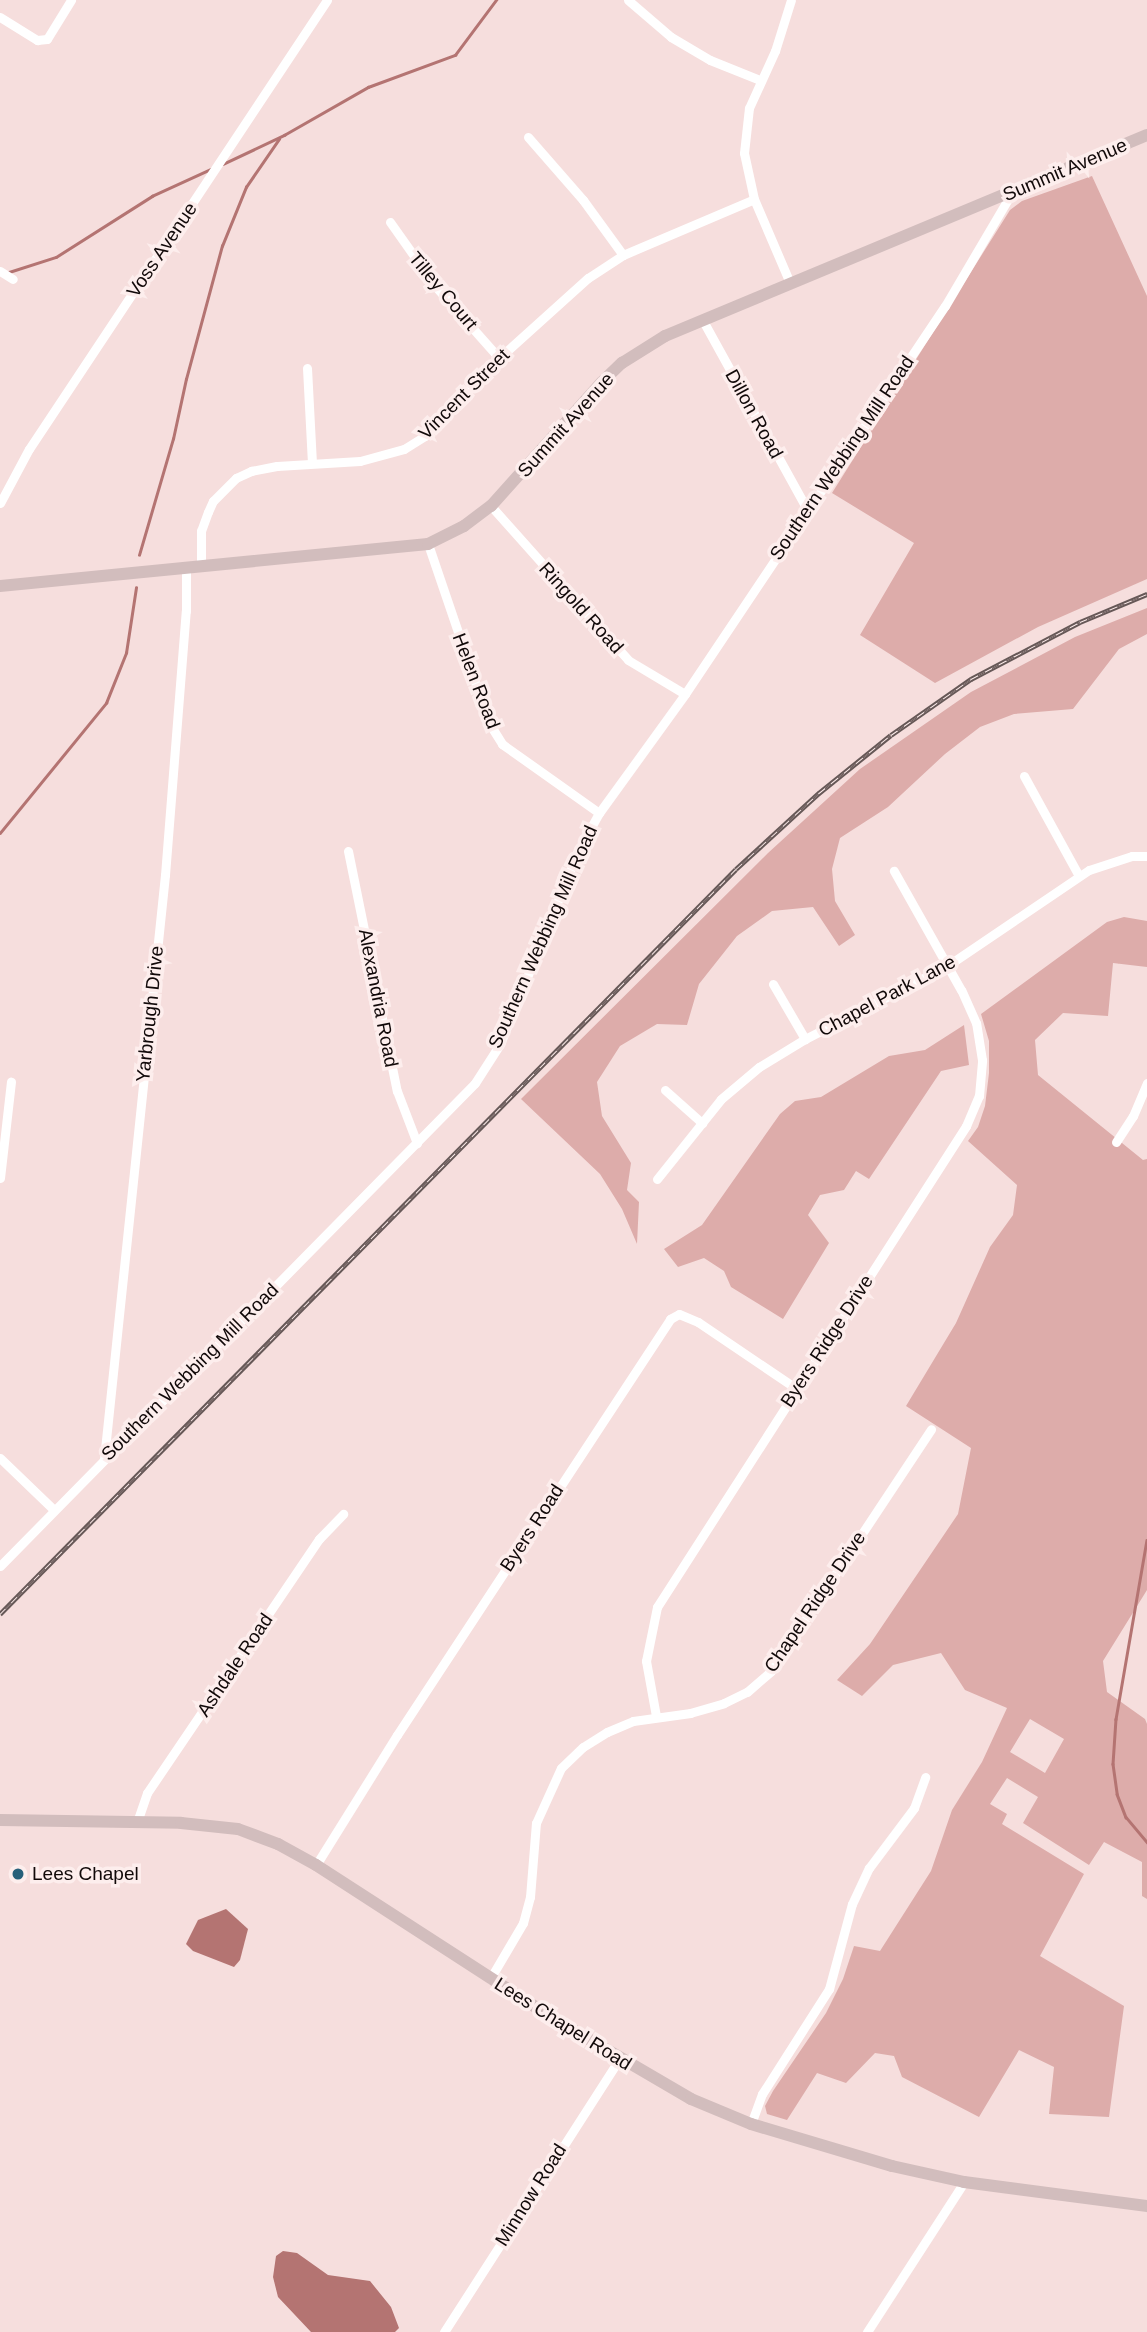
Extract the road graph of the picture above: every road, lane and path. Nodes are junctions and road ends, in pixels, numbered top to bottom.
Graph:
1 (71, 0) edge
2 (327, 0) edge
3 (628, 0) edge
4 (791, 0) edge
5 (0, 17) edge
6 (760, 80) junction
7 (1147, 135) edge
8 (528, 137) dead end
9 (1011, 194) junction
10 (754, 199) junction
11 (390, 222) dead end
12 (623, 255) junction
13 (0, 271) edge
14 (13, 279) dead end
15 (790, 282) junction
16 (702, 319) junction
17 (499, 358) junction
18 (307, 368) dead end
19 (312, 463) junction
20 (0, 503) edge
21 (491, 506) junction
22 (807, 509) junction
23 (428, 544) junction
24 (201, 567) junction
25 (186, 569) junction
26 (0, 586) edge
27 (685, 694) junction
28 (1024, 776) dead end
29 (598, 813) junction
30 (348, 851) dead end
31 (1147, 856) edge
32 (894, 871) dead end
33 (1079, 876) junction
34 (947, 965) junction
35 (774, 984) dead end
36 (805, 1039) junction
37 (11, 1082) dead end
38 (1147, 1083) edge
39 (664, 1090) dead end
40 (702, 1123) junction
41 (1116, 1142) dead end
42 (417, 1143) junction
43 (0, 1178) edge
44 (657, 1179) dead end
45 (797, 1389) junction
46 (931, 1429) dead end
47 (0, 1458) edge
48 (104, 1459) junction
49 (54, 1510) junction
50 (344, 1514) dead end
51 (0, 1566) edge
52 (656, 1716) junction
53 (925, 1777) dead end
54 (0, 1820) edge
55 (137, 1822) junction
56 (316, 1865) junction
57 (491, 1979) junction
58 (619, 2059) junction
59 (751, 2123) junction
60 (964, 2182) junction
61 (1147, 2206) edge
62 (444, 2332) edge
63 (867, 2332) edge

1 - 5 street
2 - 20 street, Voss Avenue
3 - 6 street
4 - 6 street
6 - 10 street
7 - 9 main road, Summit Avenue
8 - 12 street
9 - 15 main road, Summit Avenue
9 - 22 street, Southern Webbing Mill Road
10 - 12 street, Vincent Street
10 - 15 street
11 - 17 street, Tilley Court
12 - 17 street, Vincent Street
13 - 14 street
15 - 16 main road, Summit Avenue
16 - 21 main road, Summit Avenue
16 - 22 street, Dillon Road
17 - 19 street, Vincent Street
18 - 19 street
19 - 24 street, Vincent Street
21 - 23 main road, Summit Avenue
21 - 27 street, Ringold Road
22 - 27 street, Southern Webbing Mill Road
23 - 24 main road, Summit Avenue
23 - 29 street, Helen Road
24 - 25 main road, Summit Avenue
25 - 26 main road, Summit Avenue
25 - 48 street, Yarbrough Drive
27 - 29 street, Southern Webbing Mill Road
28 - 33 street
29 - 42 street, Southern Webbing Mill Road
30 - 42 street, Alexandria Road
31 - 33 street, Chapel Park Lane
32 - 34 street, Byers Ridge Drive
33 - 34 street, Chapel Park Lane
34 - 36 street, Chapel Park Lane
34 - 45 street, Byers Ridge Drive
35 - 36 street
36 - 40 street, Chapel Park Lane
37 - 43 street
38 - 41 street
39 - 40 street
40 - 44 street, Chapel Park Lane
42 - 48 street, Southern Webbing Mill Road
45 - 52 street, Byers Ridge Drive
45 - 56 street, Byers Road
46 - 52 street, Chapel Ridge Drive
47 - 49 street
48 - 49 street, Southern Webbing Mill Road
49 - 51 street, Southern Webbing Mill Road
50 - 55 street, Ashdale Road
52 - 57 street, Chapel Ridge Drive
53 - 59 street
54 - 55 main road, Lees Chapel Road
55 - 56 main road, Lees Chapel Road
56 - 57 main road, Lees Chapel Road
57 - 58 main road, Lees Chapel Road
58 - 59 main road, Lees Chapel Road
58 - 62 street, Minnow Road
59 - 60 main road, Lees Chapel Road
60 - 61 main road, Lees Chapel Road
60 - 63 street

